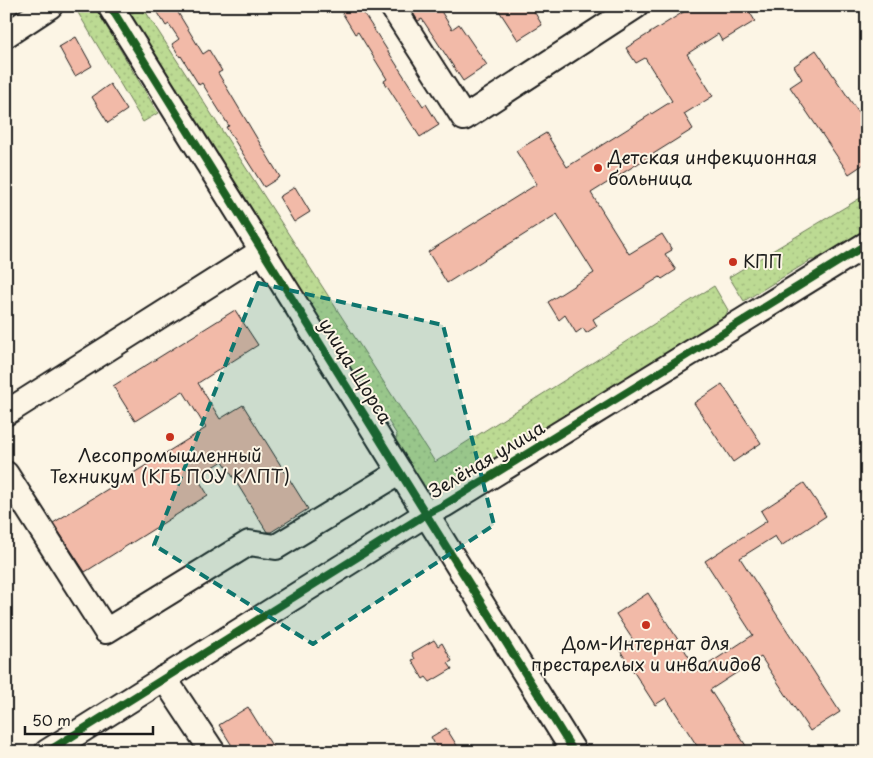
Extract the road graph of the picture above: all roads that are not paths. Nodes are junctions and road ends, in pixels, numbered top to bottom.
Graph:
1 (50, 6) edge
2 (110, 6) edge
3 (392, 6) edge
4 (636, 6) edge
5 (6, 35) edge
6 (867, 244) edge
7 (262, 251) junction
8 (6, 413) edge
9 (400, 472) junction
10 (6, 474) edge
11 (426, 514) junction
12 (164, 678) junction
13 (47, 752) edge
14 (213, 752) edge
15 (574, 752) edge

1 - 5 street
2 - 7 street, улица Щорса
3 - 4 street
6 - 11 street, Зелёная улица
7 - 8 street
7 - 9 street, улица Щорса
9 - 10 street
9 - 11 street, улица Щорса
11 - 12 street, Зелёная улица
11 - 15 street, улица Щорса
12 - 13 street, Зелёная улица
12 - 14 street

